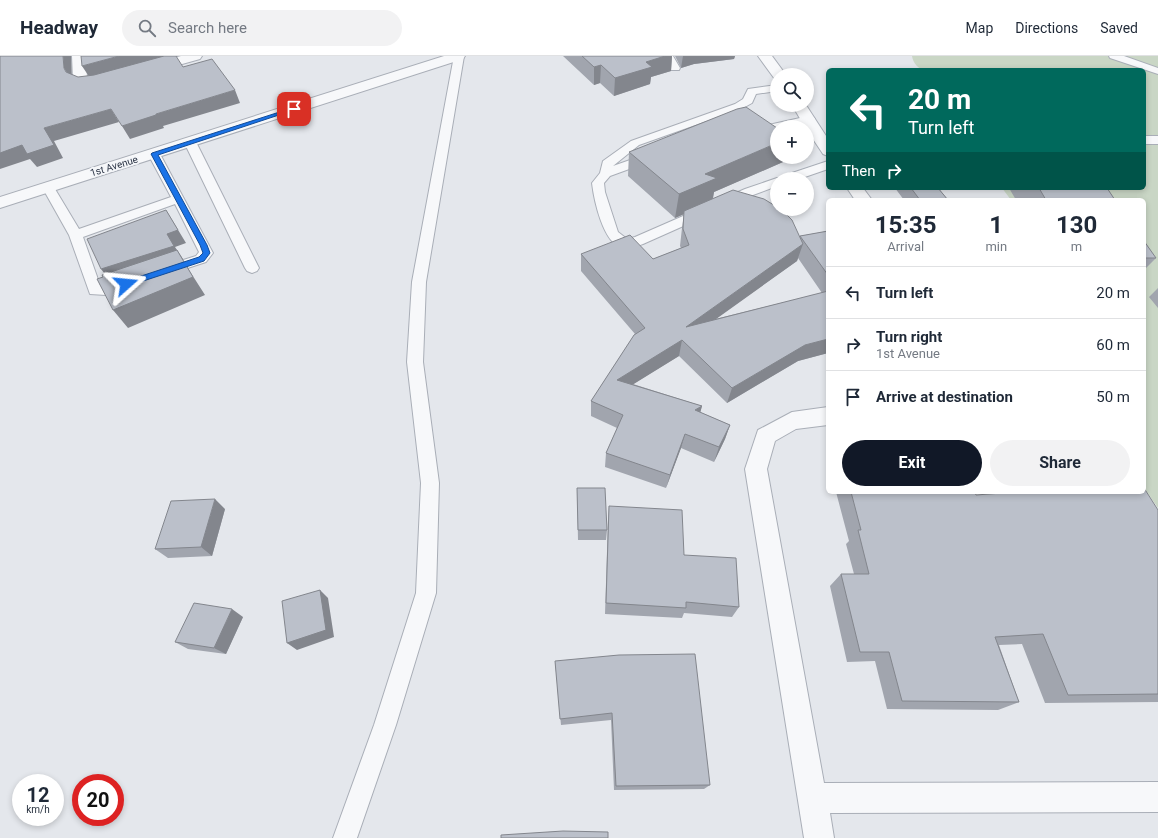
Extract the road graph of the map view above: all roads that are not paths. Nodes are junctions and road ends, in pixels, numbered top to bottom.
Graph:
1 (79, 56) edge
2 (195, 56) edge
3 (458, 56) edge
4 (668, 56) edge
5 (765, 56) edge
6 (1114, 56) edge
7 (675, 68) dead end
8 (773, 68) edge
9 (137, 72) edge
10 (1158, 72) edge
11 (116, 78) edge
12 (770, 89) edge
13 (804, 112) edge
14 (809, 119) junction
15 (743, 126) edge
16 (1146, 140) edge
17 (1158, 140) edge
18 (190, 142) junction
19 (826, 148) edge
20 (663, 152) edge
21 (154, 154) junction
22 (826, 166) edge
23 (808, 172) edge
24 (606, 173) junction
25 (770, 184) edge
26 (48, 187) junction
27 (177, 199) junction
28 (0, 203) edge
29 (76, 235) junction
30 (252, 268) dead end
31 (826, 416) edge
32 (1158, 797) edge
33 (813, 798) junction
34 (345, 838) edge
35 (819, 838) edge

1 - 11 street
2 - 9 street
3 - 18 street, 1st Avenue
3 - 34 lane
4 - 7 lane
5 - 8 street
6 - 10 lane
12 - 24 lane
13 - 14 street
14 - 15 lane
14 - 19 street
16 - 17 lane
18 - 21 street, 1st Avenue
18 - 30 lane
20 - 24 lane
21 - 26 street, 1st Avenue
21 - 27 lane
22 - 23 lane
24 - 25 lane
26 - 28 street, 1st Avenue
26 - 29 lane
27 - 29 lane
27 - 29 lane
31 - 33 street
32 - 33 street
33 - 35 street

